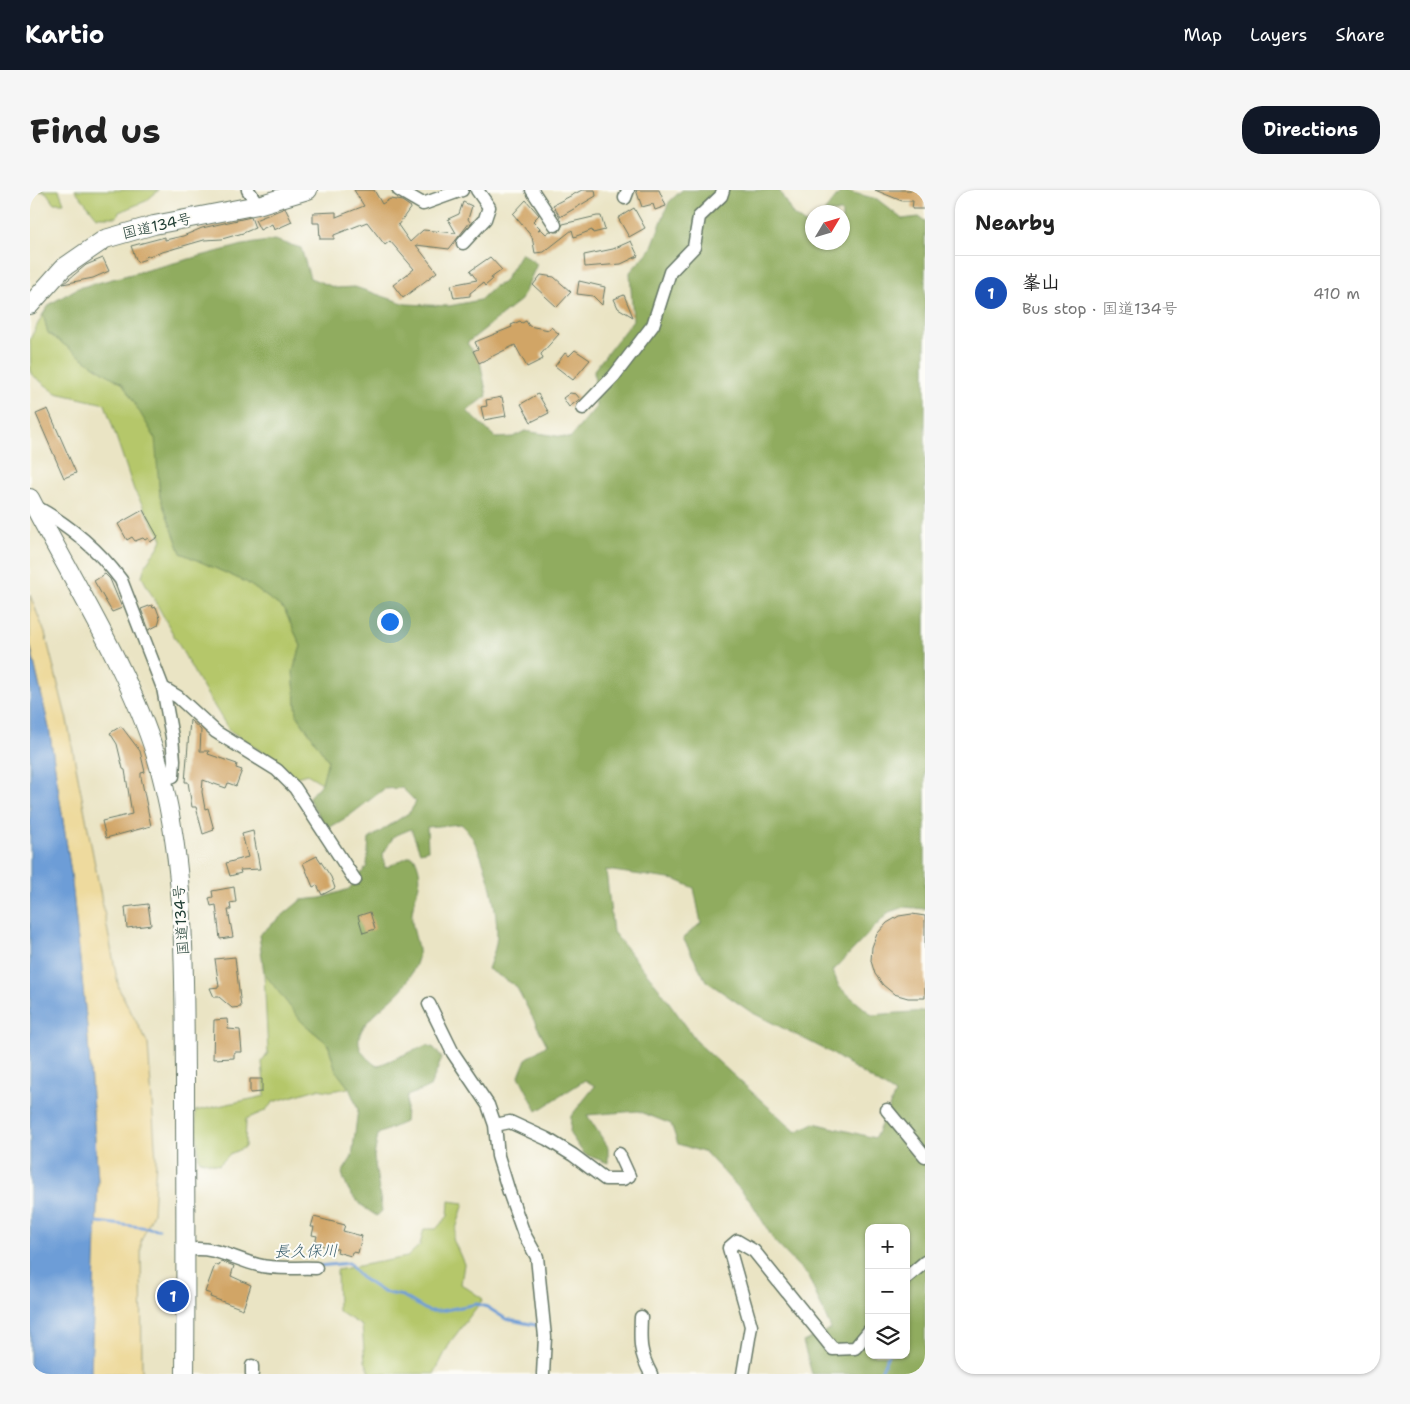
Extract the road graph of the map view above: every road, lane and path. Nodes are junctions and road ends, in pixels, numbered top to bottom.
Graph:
1 (248, 190) edge
2 (308, 190) edge
3 (398, 190) edge
4 (462, 190) edge
5 (477, 190) edge
6 (532, 190) edge
7 (724, 190) edge
8 (258, 205) junction
9 (555, 224) dead end
10 (463, 243) dead end
11 (30, 305) edge
12 (583, 408) dead end
13 (32, 502) edge
14 (163, 688) junction
15 (162, 780) junction
16 (355, 880) dead end
17 (430, 1004) dead end
18 (887, 1110) dead end
19 (495, 1125) junction
20 (619, 1154) dead end
21 (925, 1156) edge
22 (187, 1250) junction
23 (925, 1262) edge
24 (316, 1268) dead end
25 (910, 1275) edge
26 (641, 1317) dead end
27 (865, 1335) edge
28 (185, 1374) edge
29 (543, 1374) edge
30 (651, 1374) edge
31 (743, 1374) edge

1 - 8 street
2 - 8 highway, 国道134号
3 - 4 street
5 - 10 street
6 - 9 street
7 - 12 street
8 - 11 highway, 国道134号
13 - 14 street
13 - 15 highway, 国道134号
14 - 15 street
14 - 16 street
15 - 22 highway, 国道134号
17 - 19 street
18 - 21 street
19 - 20 street
19 - 29 street
22 - 24 street
22 - 28 highway, 国道134号
23 - 25 street
26 - 30 street
27 - 31 street

